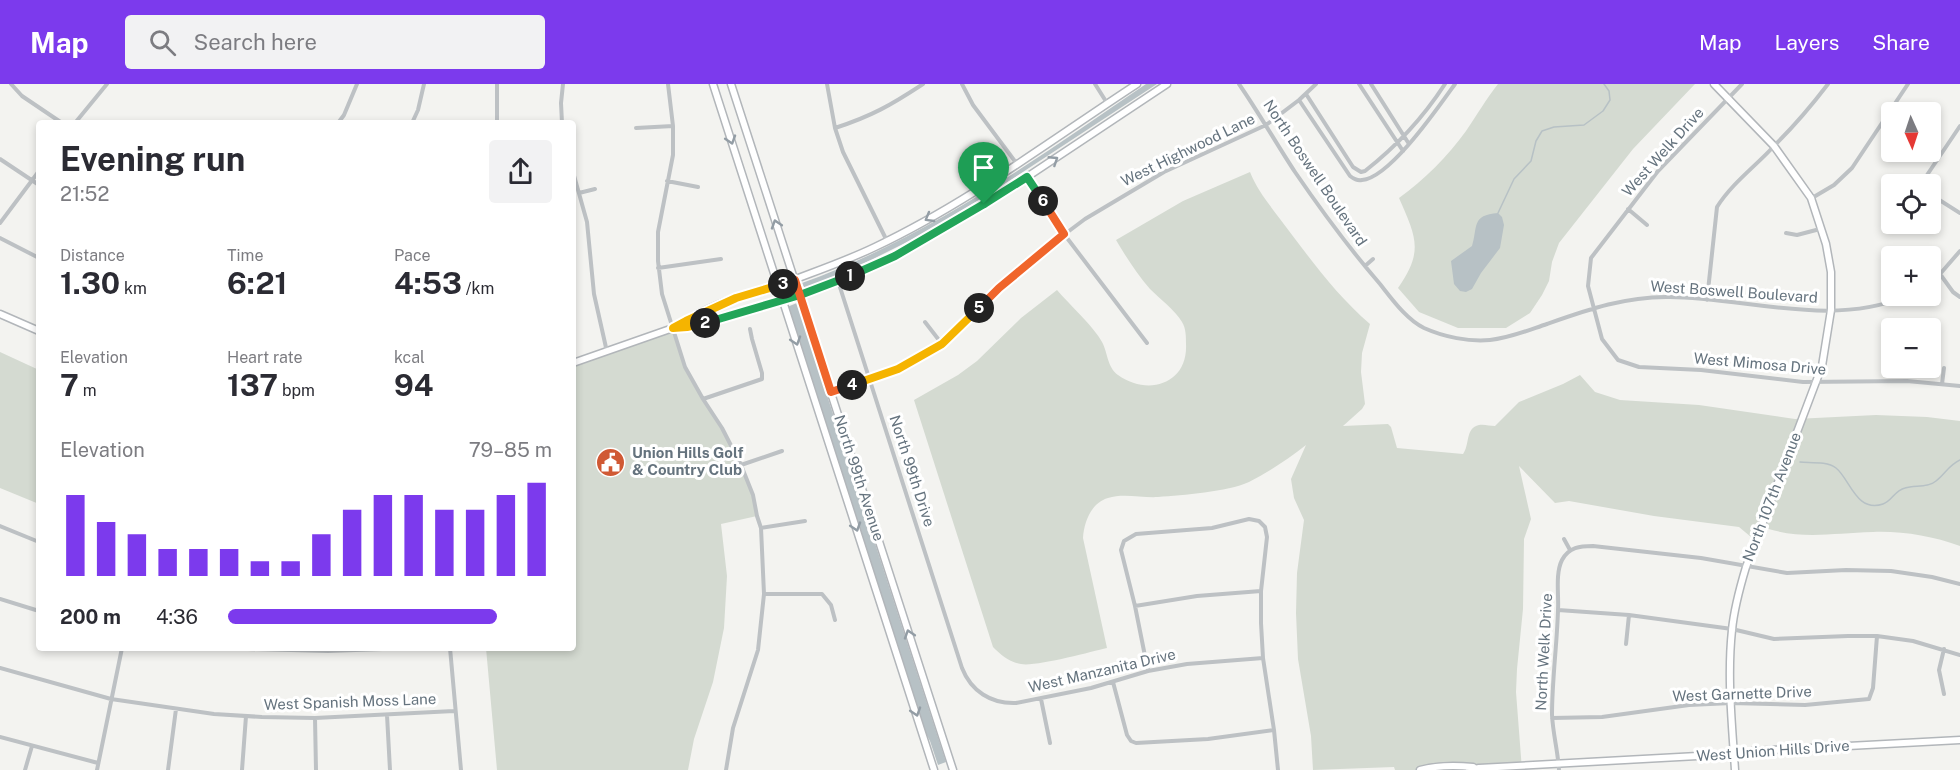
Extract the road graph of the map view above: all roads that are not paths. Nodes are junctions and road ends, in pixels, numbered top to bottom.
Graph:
1 (11, 84) edge
2 (107, 84) edge
3 (357, 84) edge
4 (424, 84) edge
5 (497, 84) edge
6 (563, 84) edge
7 (668, 84) edge
8 (713, 84) edge
9 (726, 84) edge
10 (731, 84) edge
11 (827, 84) edge
12 (923, 84) edge
13 (962, 84) edge
14 (1095, 84) edge
15 (1137, 84) edge
16 (1167, 84) edge
17 (1239, 84) edge
18 (1316, 84) edge
19 (1359, 84) edge
20 (1371, 84) edge
21 (1445, 84) edge
22 (1455, 84) edge
23 (1714, 84) edge
24 (1742, 84) edge
25 (1828, 84) edge
26 (1908, 84) edge
27 (1306, 94) junction
28 (1728, 99) junction
29 (1299, 100) junction
30 (1107, 103) junction
31 (739, 110) junction
32 (58, 120) edge
33 (77, 120) edge
34 (340, 120) edge
35 (413, 120) edge
36 (497, 120) edge
37 (562, 120) edge
38 (1266, 125) junction
39 (673, 126) junction
40 (1960, 126) edge
41 (636, 128) dead end
42 (835, 128) junction
43 (1404, 136) junction
44 (1398, 144) junction
45 (1409, 144) junction
46 (1774, 146) junction
47 (1403, 151) junction
48 (0, 159) edge
49 (1017, 164) junction
50 (1928, 174) edge
51 (36, 175) edge
52 (1027, 177) junction
53 (32, 181) junction
54 (668, 181) junction
55 (576, 182) edge
56 (36, 183) edge
57 (698, 187) dead end
58 (595, 189) dead end
59 (579, 193) junction
60 (1811, 198) junction
61 (1941, 201) edge
62 (1628, 209) junction
63 (1960, 213) edge
64 (0, 223) edge
65 (1647, 225) dead end
66 (1820, 229) junction
67 (1786, 233) dead end
68 (1064, 234) junction
69 (0, 238) edge
70 (887, 241) junction
71 (1960, 251) edge
72 (36, 256) edge
73 (721, 259) dead end
74 (1373, 259) dead end
75 (1365, 266) junction
76 (658, 268) junction
77 (1941, 273) edge
78 (1941, 275) edge
79 (795, 280) junction
80 (838, 281) junction
81 (778, 286) junction
82 (800, 295) junction
83 (1960, 297) edge
84 (783, 300) junction
85 (1707, 300) junction
86 (1881, 304) edge
87 (1594, 307) junction
88 (1831, 310) junction
89 (0, 314) edge
90 (925, 322) dead end
91 (673, 328) junction
92 (750, 329) dead end
93 (36, 330) edge
94 (1147, 343) dead end
95 (942, 344) junction
96 (607, 352) junction
97 (576, 362) edge
98 (1944, 368) dead end
99 (870, 380) junction
100 (1816, 382) junction
101 (1942, 384) junction
102 (1960, 386) edge
103 (831, 392) junction
104 (703, 399) junction
105 (782, 451) dead end
106 (741, 465) junction
107 (805, 521) dead end
108 (0, 526) edge
109 (761, 528) junction
110 (1564, 539) dead end
111 (36, 541) edge
112 (1570, 550) junction
113 (1746, 567) junction
114 (1960, 584) edge
115 (1261, 591) junction
116 (764, 594) junction
117 (0, 599) edge
118 (1135, 606) junction
119 (36, 610) edge
120 (1558, 610) junction
121 (1629, 615) junction
122 (835, 620) dead end
123 (1732, 629) junction
124 (1877, 636) junction
125 (1626, 644) dead end
126 (1944, 649) junction
127 (121, 651) edge
128 (450, 651) edge
129 (1960, 655) edge
130 (1263, 658) junction
131 (0, 668) edge
132 (962, 668) joint
133 (1148, 671) junction
134 (1113, 682) junction
135 (1944, 694) dead end
136 (111, 699) junction
137 (1041, 699) junction
138 (1731, 703) junction
139 (176, 709) junction
140 (454, 711) junction
141 (387, 715) junction
142 (246, 716) junction
143 (315, 718) junction
144 (1552, 718) junction
145 (1274, 730) junction
146 (0, 737) edge
147 (1960, 740) edge
148 (1050, 743) dead end
149 (32, 746) junction
150 (1734, 754) junction
151 (98, 763) junction
152 (1559, 767) edge
153 (1479, 768) junction
154 (25, 770) edge
155 (97, 770) edge
156 (168, 770) edge
157 (242, 770) edge
158 (316, 770) edge
159 (390, 770) edge
160 (461, 770) edge
161 (726, 770) edge
162 (934, 770) edge
163 (953, 770) edge
164 (1278, 770) edge
165 (1420, 770) edge
166 (1469, 770) edge
167 (1735, 770) edge

1 - 32 street
2 - 33 street
3 - 34 street
4 - 35 street
5 - 36 street
6 - 37 street
7 - 39 street
8 -> 81 main road, North 99th Avenue
9 - 31 main road
10 - 31 main road, North 99th Avenue
11 - 42 street
12 - 42 street
13 - 49 street
14 - 30 street
15 - 30 main road
52 -> 16 main road
17 - 38 street, North Boswell Boulevard
18 - 27 street, West Highwood Lane
19 - 44 street
20 - 43 street
21 - 43 street
22 - 45 street
23 - 28 main road, North 107th Avenue
24 - 28 street, West Welk Drive
25 - 46 street
26 - 60 street
27 - 29 street, West Highwood Lane
27 - 44 street
28 - 46 main road, North 107th Avenue
28 - 62 street, West Welk Drive
29 - 38 street, West Highwood Lane
29 - 47 street
30 - 49 main road
79 -> 31 main road, North 99th Avenue
38 - 68 street, West Highwood Lane
38 - 75 street, North Boswell Boulevard
39 - 41 street
39 - 54 street
40 - 50 street
42 - 70 street
43 - 44 street
43 - 45 street
44 - 47 street
45 - 47 street
46 - 60 main road, North 107th Avenue
46 - 85 street
48 - 53 street
49 -> 70 main road
51 - 53 street
52 - 68 street
52 - 80 main road
53 - 56 street
53 - 64 street
54 - 57 street
54 - 76 street
55 - 59 street
58 - 59 street
59 - 96 street
60 - 66 main road, North 107th Avenue
61 - 63 street
62 - 65 street, West Welk Drive
62 - 87 street, West Welk Drive
66 - 67 street
66 - 88 main road, North 107th Avenue
68 - 94 street
68 - 95 street, West Highwood Lane
69 - 72 street
70 - 79 main road
71 - 77 street
73 - 76 street
74 - 75 street
75 - 87 street, North Boswell Boulevard
76 - 91 street
78 - 83 street
79 - 81 main road
79 - 82 main road, North 99th Avenue
80 - 82 main road
80 - 99 street, North 99th Drive
81 - 84 main road, North 99th Avenue
81 - 91 main road
82 - 84 main road
82 - 103 main road, North 99th Avenue
84 - 91 main road
84 -> 162 main road, North 99th Avenue
85 - 87 street, West Boswell Boulevard
85 - 88 street, West Boswell Boulevard
86 - 88 street, West Boswell Boulevard
87 - 100 street, West Mimosa Drive
88 - 100 main road, North 107th Avenue
89 - 93 main road
90 - 95 street
91 - 96 main road
91 - 104 street
92 - 104 street
95 - 99 street, West Highwood Lane
96 - 97 main road
98 - 101 street
99 - 103 street, West Highwood Lane
99 - 132 street, North 99th Drive
100 - 101 street, West Mimosa Drive
100 - 113 main road, North 107th Avenue
101 - 102 street, West Mimosa Drive
163 -> 103 main road, North 99th Avenue
104 - 106 street
105 - 106 street
106 - 109 street
107 - 109 street
108 - 111 street
109 - 116 street
110 - 112 street
112 - 113 street
112 - 120 street, North Welk Drive
113 - 114 street
113 - 123 main road, North 107th Avenue
115 - 118 street
115 - 118 street
115 - 130 street
116 - 122 street
116 - 161 street
117 - 119 street
118 - 133 street
120 - 121 street
120 - 144 street, North Welk Drive
121 - 123 street
121 - 125 street
123 - 124 street
123 - 138 main road, North 107th Avenue
124 - 126 street
124 - 138 street, West Garnette Drive
126 - 129 street
126 - 135 street
127 - 136 street
128 - 140 street
130 - 133 street, West Manzanita Drive
130 - 145 street
131 - 136 street, West Spanish Moss Lane
132 - 137 street, West Manzanita Drive
133 - 134 street, West Manzanita Drive
134 - 137 street, West Manzanita Drive
134 - 145 street
136 - 139 street, West Spanish Moss Lane
136 - 151 street
137 - 148 street
138 - 144 street, West Garnette Drive
138 - 150 main road, North 107th Avenue
139 - 142 street, West Spanish Moss Lane
139 - 156 street
140 - 141 street, West Spanish Moss Lane
140 - 160 street
141 - 143 street, West Spanish Moss Lane
141 - 159 street
142 - 143 street, West Spanish Moss Lane
142 - 157 street
143 - 158 street
144 - 152 street, North Welk Drive
145 - 164 street
146 - 149 street
147 - 150 main road, West Union Hills Drive
149 - 151 street
149 - 154 street
150 - 152 main road, West Union Hills Drive
150 - 167 main road, North 107th Avenue
151 - 155 street
152 - 153 main road, West Union Hills Drive
153 - 165 main road, West Union Hills Drive
153 - 166 main road, West Union Hills Drive

